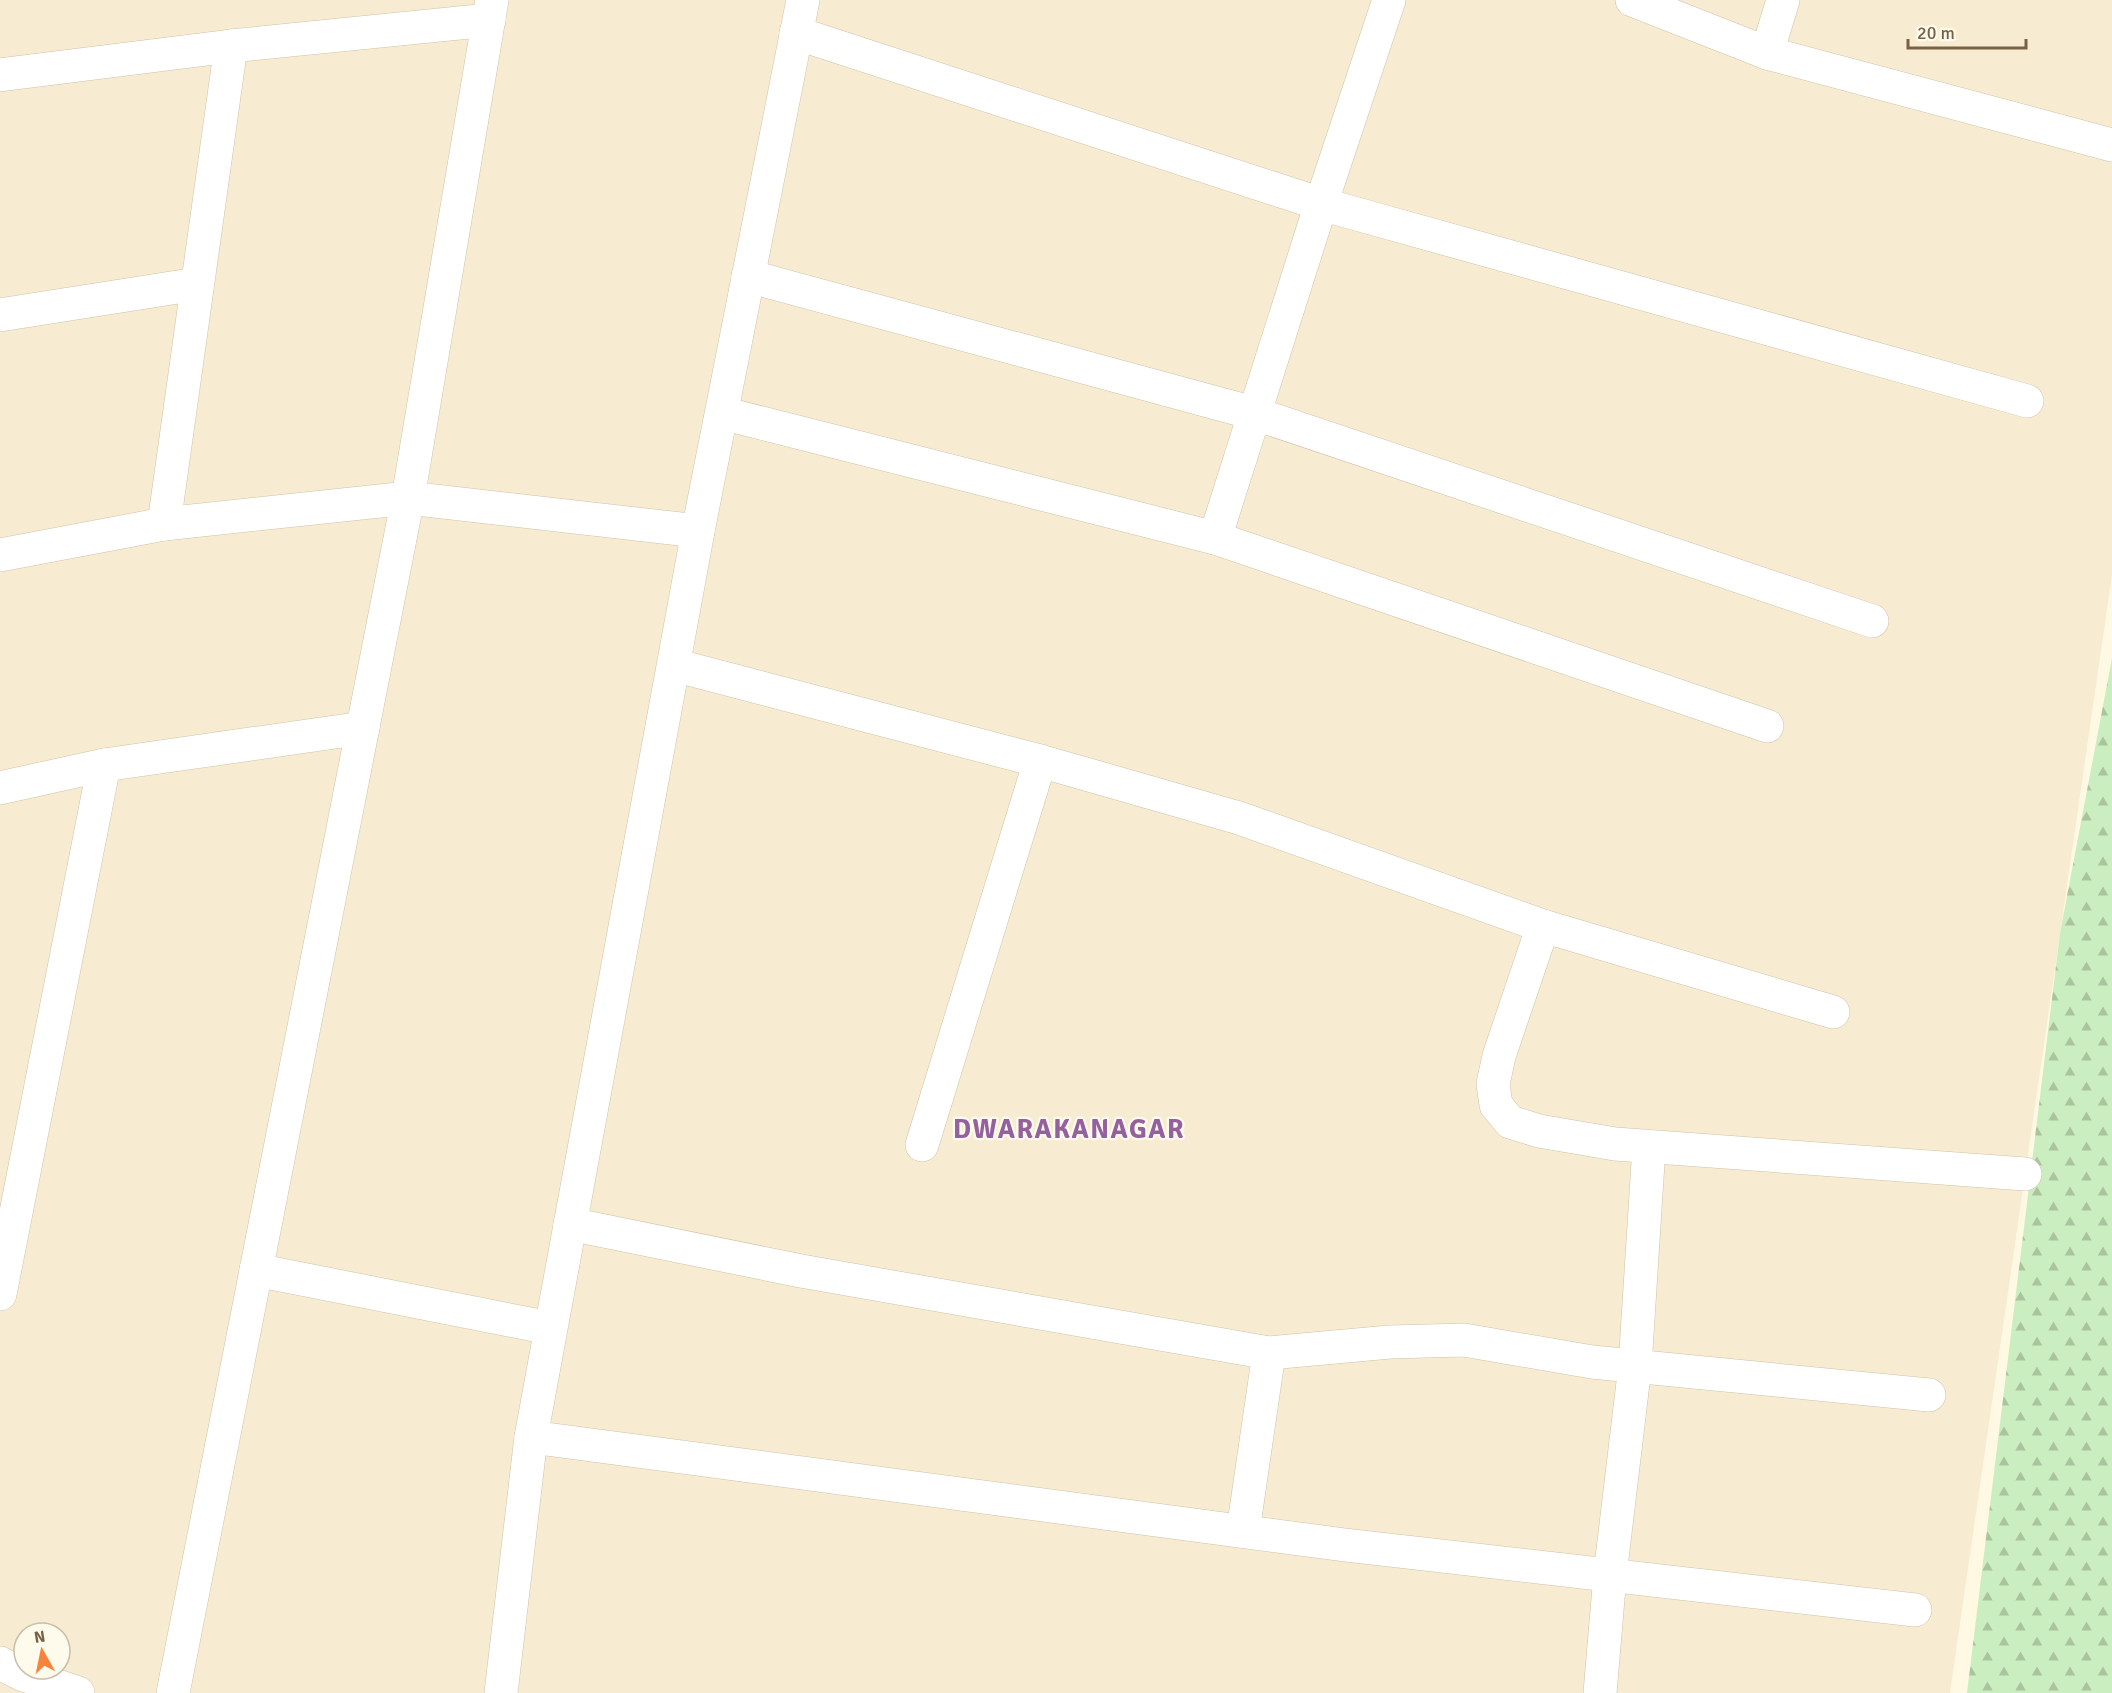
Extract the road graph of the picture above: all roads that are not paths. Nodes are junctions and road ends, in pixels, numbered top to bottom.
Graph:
1 (803, 0) edge
2 (1389, 0) edge
3 (1632, 0) edge
4 (1783, 0) edge
5 (490, 10) edge
6 (796, 33) junction
7 (231, 46) junction
8 (1767, 53) junction
9 (0, 75) edge
10 (2112, 145) edge
11 (1321, 204) junction
12 (748, 276) junction
13 (197, 284) junction
14 (0, 315) edge
15 (2027, 401) dead end
16 (722, 412) junction
17 (1253, 413) junction
18 (408, 498) junction
19 (164, 524) junction
20 (698, 531) junction
21 (1215, 538) junction
22 (0, 555) edge
23 (1872, 621) dead end
24 (674, 665) junction
25 (1767, 726) dead end
26 (363, 728) junction
27 (1040, 761) junction
28 (104, 765) junction
29 (0, 788) edge
30 (1543, 926) junction
31 (1833, 1012) dead end
32 (922, 1145) dead end
33 (1649, 1147) junction
34 (2025, 1174) dead end
35 (570, 1224) junction
36 (256, 1270) junction
37 (0, 1294) edge
38 (550, 1328) junction
39 (1269, 1353) junction
40 (1635, 1366) junction
41 (1929, 1395) dead end
42 (531, 1437) junction
43 (1243, 1531) junction
44 (1610, 1575) junction
45 (1916, 1610) dead end
46 (0, 1663) edge
47 (78, 1693) edge
48 (173, 1693) edge
49 (501, 1693) edge
50 (1600, 1693) edge

1 - 6 street
2 - 11 street
3 - 8 street
4 - 8 street
5 - 7 street
5 - 18 street
6 - 11 street
6 - 12 street
7 - 9 street
7 - 13 street
8 - 10 street
11 - 15 street
11 - 17 street
12 - 16 street
12 - 17 street
13 - 14 street
13 - 19 street
16 - 20 street
16 - 21 street
17 - 21 street
17 - 23 street
18 - 19 street
18 - 20 street
18 - 26 street
19 - 22 street
20 - 24 street
21 - 25 street
24 - 27 street
24 - 35 street
26 - 28 street
26 - 36 street
27 - 30 street
27 - 32 street
28 - 29 street
28 - 37 street
30 - 31 street
30 - 33 street
33 - 34 street
33 - 40 street
35 - 38 street
35 - 39 street
36 - 38 street
36 - 48 street
38 - 42 street
39 - 40 street
39 - 43 street
40 - 41 street
40 - 44 street
42 - 43 street
42 - 49 street
43 - 44 street
44 - 45 street
44 - 50 street
46 - 47 street

